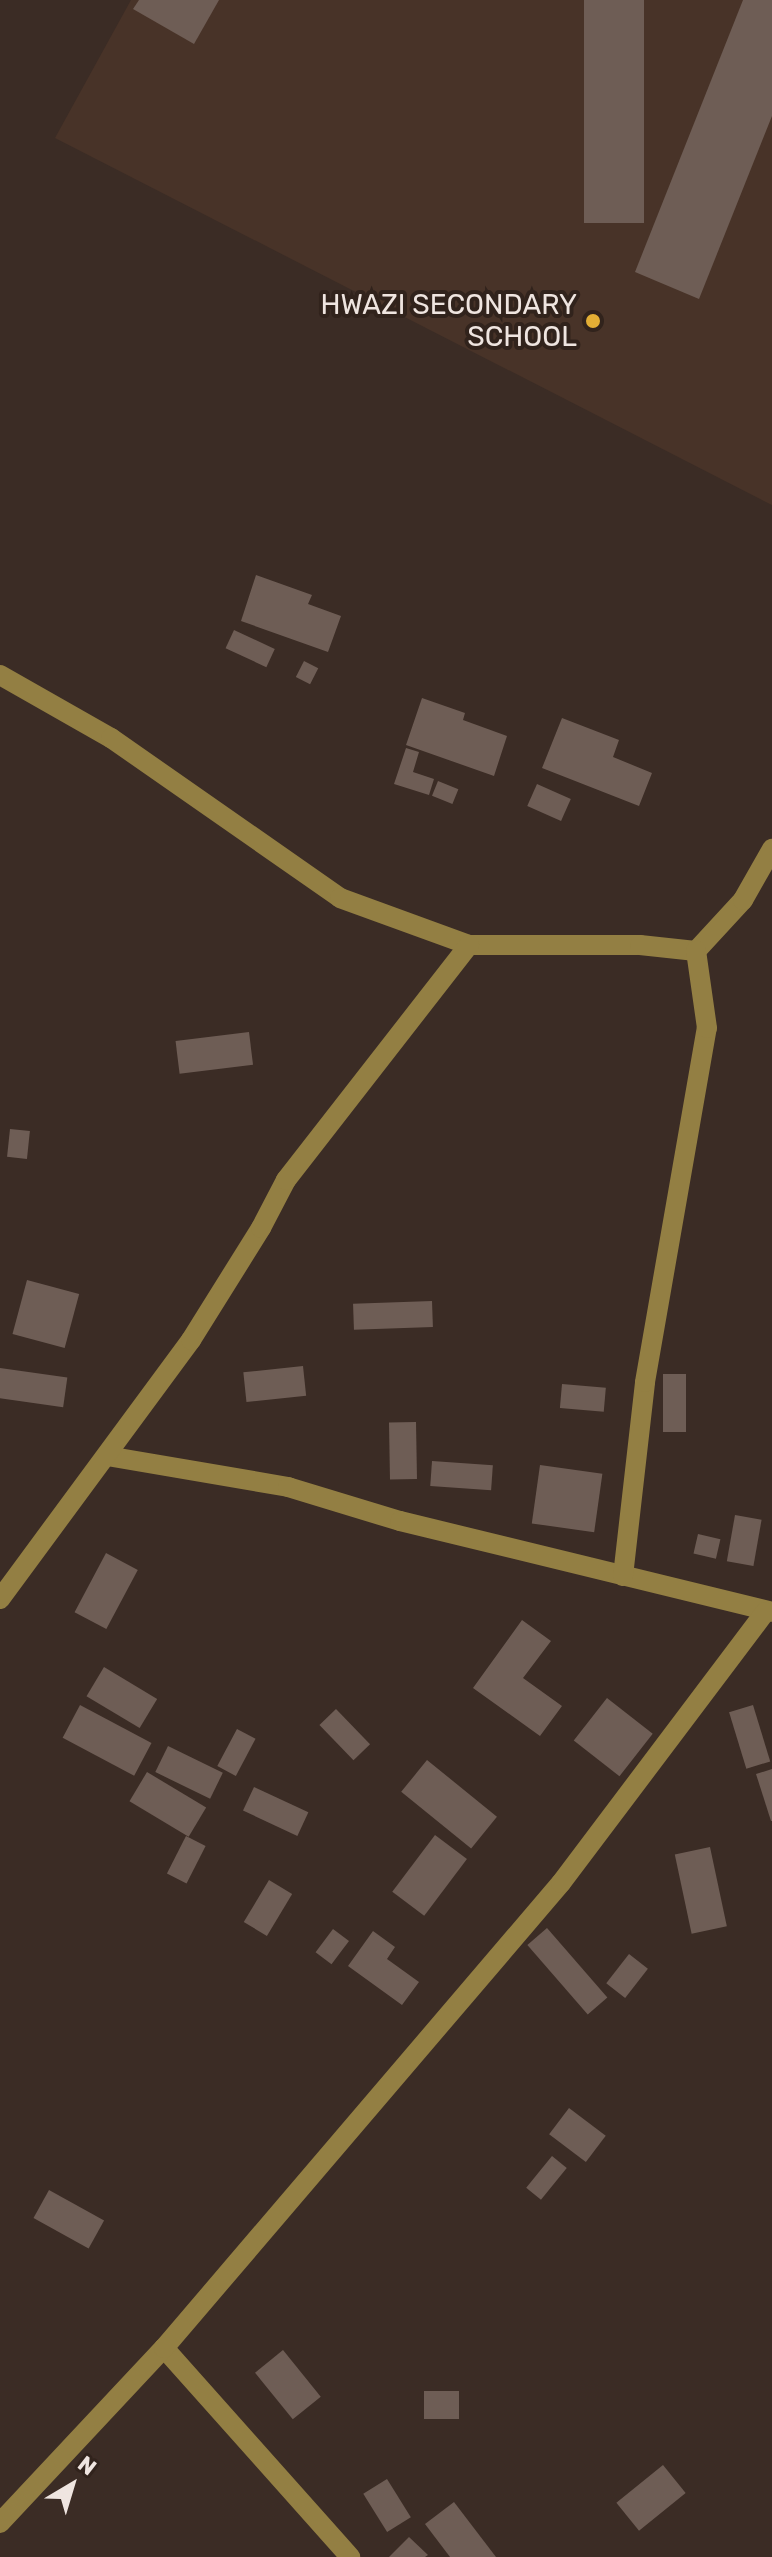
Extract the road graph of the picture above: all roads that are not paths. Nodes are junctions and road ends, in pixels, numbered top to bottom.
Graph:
1 (0, 675) edge
2 (772, 849) edge
3 (469, 945) junction
4 (696, 951) junction
5 (107, 1456) junction
6 (623, 1576) junction
7 (0, 1599) edge
8 (769, 1612) edge
9 (164, 2348) junction
10 (0, 2523) edge
11 (350, 2557) edge

1 - 3 street
2 - 4 street
3 - 4 street
3 - 5 street
4 - 6 street
5 - 6 street
5 - 7 street
6 - 8 street
8 - 9 street
9 - 10 street
9 - 11 street

